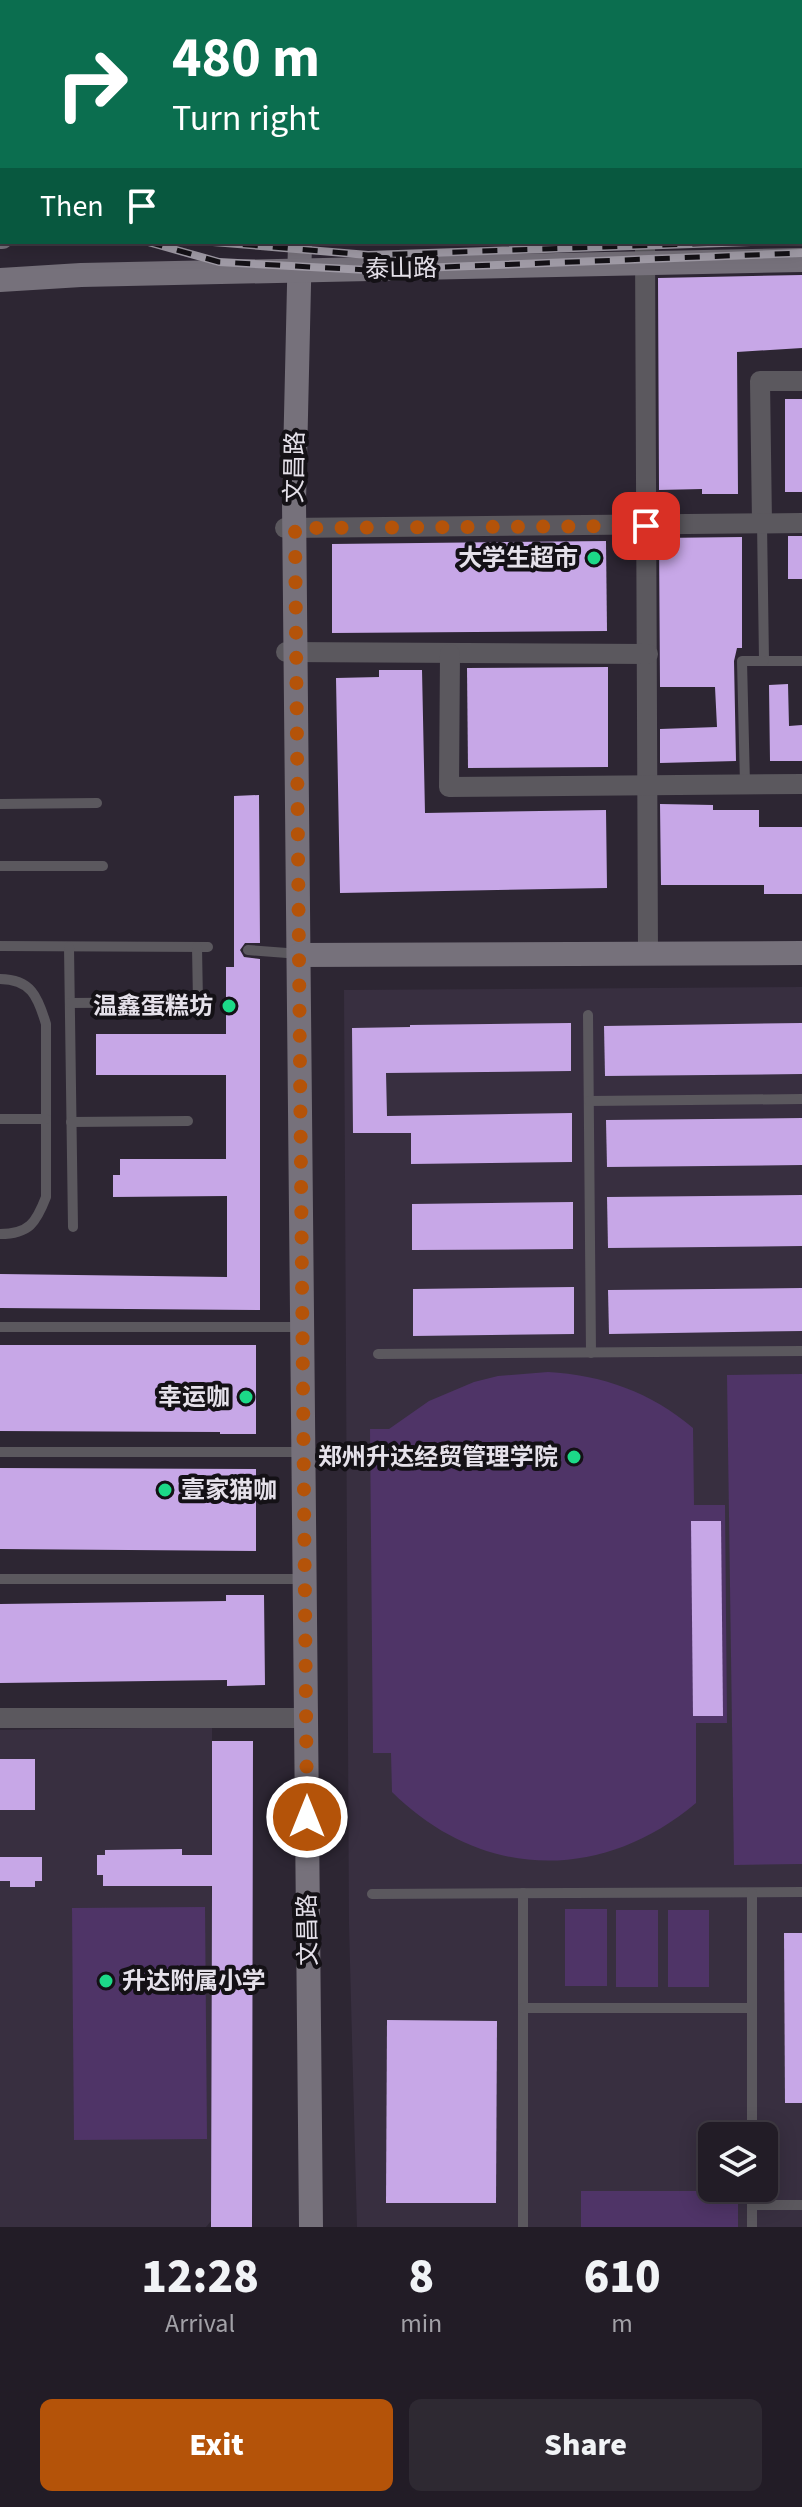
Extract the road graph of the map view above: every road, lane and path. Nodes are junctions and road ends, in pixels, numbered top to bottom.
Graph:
1 (300, 244) edge
2 (646, 254) edge
3 (802, 260) edge
4 (300, 270) junction
5 (0, 280) edge
6 (802, 381) edge
7 (762, 523) junction
8 (802, 523) edge
9 (646, 526) junction
10 (290, 528) junction
11 (291, 652) junction
12 (450, 654) junction
13 (648, 654) junction
14 (764, 661) junction
15 (802, 661) edge
16 (745, 784) junction
17 (802, 784) edge
18 (647, 785) junction
19 (97, 803) dead end
20 (0, 804) edge
21 (0, 866) edge
22 (103, 866) dead end
23 (0, 946) edge
24 (69, 947) junction
25 (248, 950) dead end
26 (802, 953) edge
27 (293, 954) junction
28 (648, 955) junction
29 (0, 979) edge
30 (70, 1003) junction
31 (588, 1015) dead end
32 (802, 1099) edge
33 (589, 1101) junction
34 (0, 1119) edge
35 (46, 1119) junction
36 (188, 1121) dead end
37 (71, 1122) junction
38 (73, 1227) dead end
39 (0, 1234) edge
40 (0, 1327) edge
41 (302, 1327) junction
42 (802, 1351) edge
43 (591, 1353) junction
44 (378, 1354) dead end
45 (0, 1452) edge
46 (303, 1452) junction
47 (0, 1579) edge
48 (305, 1579) junction
49 (0, 1718) edge
50 (307, 1718) junction
51 (802, 1892) edge
52 (523, 1893) junction
53 (752, 1893) junction
54 (372, 1894) dead end
55 (523, 2008) junction
56 (752, 2008) junction
57 (752, 2122) edge
58 (752, 2205) joint
59 (802, 2205) edge
60 (311, 2227) edge
61 (523, 2227) edge
62 (752, 2227) edge

1 - 4 street, 文昌路
2 - 3 street, 泰山路
2 - 4 street, 泰山路
2 - 9 street
4 - 5 street, 泰山路
4 - 10 street, 文昌路
6 - 7 street
7 - 8 street
7 - 9 street
7 - 14 lane
9 - 10 street
9 - 13 street
10 - 11 street, 文昌路
11 - 12 street
11 - 27 street, 文昌路
12 - 13 street
12 - 18 street
13 - 18 street
14 - 15 lane
14 - 16 lane
16 - 17 street
16 - 18 street
18 - 28 street
19 - 20 lane
21 - 22 lane
23 - 24 lane
24 - 30 lane
24 - 30 lane
25 - 27 lane
26 - 28 street
27 - 28 street
27 - 41 street, 文昌路
29 - 35 lane
30 - 37 lane
31 - 33 lane
32 - 33 lane
33 - 43 lane
34 - 35 lane
35 - 39 lane
36 - 37 lane
37 - 38 lane
40 - 41 lane
41 - 46 street, 文昌路
42 - 43 lane
43 - 44 lane
45 - 46 lane
46 - 48 street, 文昌路
47 - 48 lane
48 - 50 street, 文昌路
49 - 50 street
50 - 60 street, 文昌路
51 - 53 lane
52 - 53 lane
52 - 54 lane
52 - 55 lane
53 - 56 lane
55 - 56 lane
55 - 61 lane
56 - 57 lane
58 - 59 lane
58 - 62 lane

